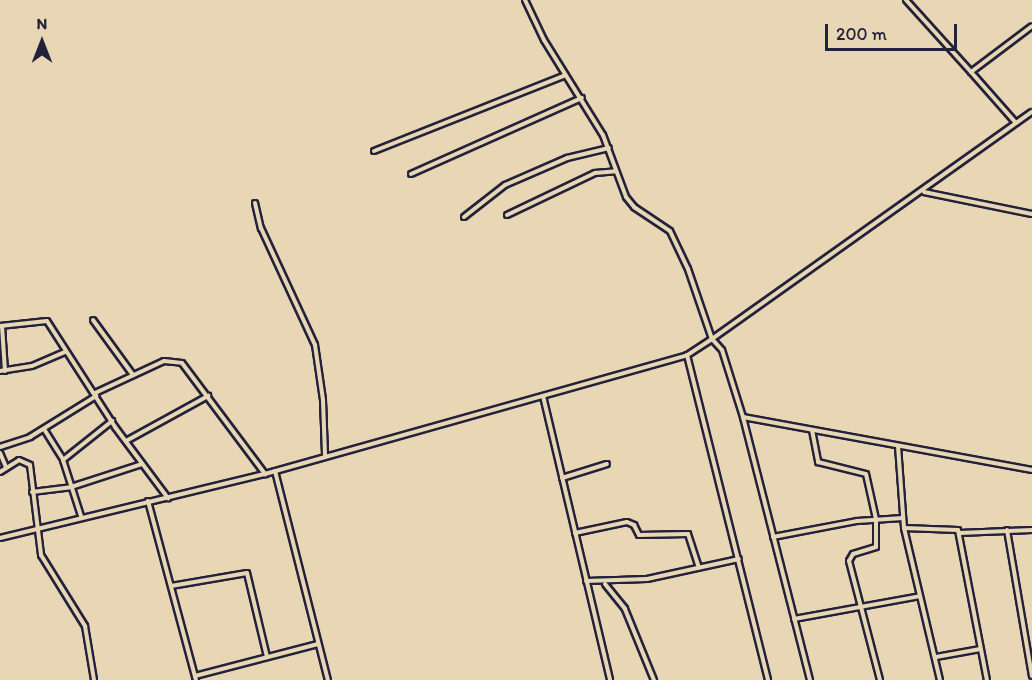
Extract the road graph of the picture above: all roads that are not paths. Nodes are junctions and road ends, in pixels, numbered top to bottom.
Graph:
1 (525, 0) edge
2 (906, 0) edge
3 (1032, 26) edge
4 (971, 72) junction
5 (566, 75) junction
6 (582, 98) junction
7 (1032, 112) edge
8 (1016, 123) junction
9 (609, 148) junction
10 (374, 151) dead end
11 (616, 171) junction
12 (411, 174) dead end
13 (923, 191) junction
14 (255, 203) dead end
15 (1032, 214) edge
16 (507, 215) dead end
17 (464, 217) dead end
18 (93, 320) dead end
19 (1, 326) edge
20 (712, 339) junction
21 (65, 352) junction
22 (687, 355) junction
23 (3, 371) edge
24 (133, 375) junction
25 (95, 394) junction
26 (208, 396) junction
27 (543, 396) junction
28 (743, 417) junction
29 (111, 421) junction
30 (44, 429) junction
31 (812, 430) junction
32 (126, 441) junction
33 (898, 446) junction
34 (0, 447) edge
35 (0, 453) edge
36 (325, 455) junction
37 (63, 460) junction
38 (142, 464) junction
39 (608, 464) dead end
40 (6, 467) junction
41 (274, 471) junction
42 (1032, 471) edge
43 (0, 472) edge
44 (265, 474) junction
45 (562, 478) junction
46 (71, 487) junction
47 (32, 492) junction
48 (168, 498) junction
49 (148, 501) junction
50 (81, 516) junction
51 (903, 518) junction
52 (876, 519) junction
53 (35, 528) junction
54 (904, 528) junction
55 (1007, 530) junction
56 (1032, 530) edge
57 (575, 533) junction
58 (959, 533) junction
59 (773, 537) junction
60 (0, 538) edge
61 (739, 559) junction
62 (699, 567) junction
63 (586, 581) junction
64 (605, 583) junction
65 (171, 586) junction
66 (920, 596) junction
67 (863, 608) junction
68 (794, 619) junction
69 (318, 644) junction
70 (980, 649) junction
71 (267, 657) junction
72 (936, 657) junction
73 (1032, 676) edge
74 (196, 678) edge
75 (94, 680) edge
76 (328, 680) edge
77 (610, 680) edge
78 (654, 680) edge
79 (768, 680) edge
80 (810, 680) edge
81 (880, 680) edge
82 (940, 680) edge
83 (987, 680) edge

1 - 5 street
2 - 4 street
3 - 4 street
4 - 8 street
5 - 6 street
5 - 10 street
6 - 9 street
6 - 12 street
7 - 8 street
8 - 13 street
9 - 11 street
9 - 17 street
11 - 16 street
11 - 20 street
13 - 15 street
13 - 20 street
14 - 36 street
18 - 24 street
19 - 21 street
19 - 23 street
20 - 22 street
20 - 28 street
21 - 23 street
21 - 25 street
22 - 27 street
22 - 61 street
24 - 25 street
24 - 26 street
25 - 29 street
25 - 30 street
26 - 32 street
26 - 44 street
27 - 36 street
27 - 45 street
28 - 31 street
28 - 59 street
29 - 32 street
29 - 37 street
30 - 34 street
30 - 37 street
31 - 33 street
31 - 52 street
32 - 38 street
33 - 42 street
33 - 51 street
35 - 40 street
36 - 41 street
37 - 46 street
38 - 46 street
38 - 48 street
39 - 45 street
40 - 43 street
40 - 47 street
41 - 44 street
41 - 69 street
44 - 48 street
45 - 57 street
46 - 47 street
46 - 50 street
47 - 53 street
48 - 49 street
49 - 50 street
49 - 65 street
50 - 53 street
51 - 52 street
51 - 54 street
52 - 59 street
52 - 67 street
53 - 60 street
53 - 75 street
54 - 58 street
54 - 66 street
55 - 56 street
55 - 58 street
55 - 73 street
57 - 62 street
57 - 63 street
58 - 70 street
59 - 68 street
61 - 62 street
61 - 79 street
62 - 64 street
63 - 64 street
63 - 77 street
64 - 78 street
65 - 71 street
65 - 74 street
66 - 67 street
66 - 72 street
67 - 68 street
67 - 81 street
68 - 80 street
69 - 71 street
69 - 76 street
70 - 72 street
70 - 83 street
71 - 74 street
72 - 82 street

